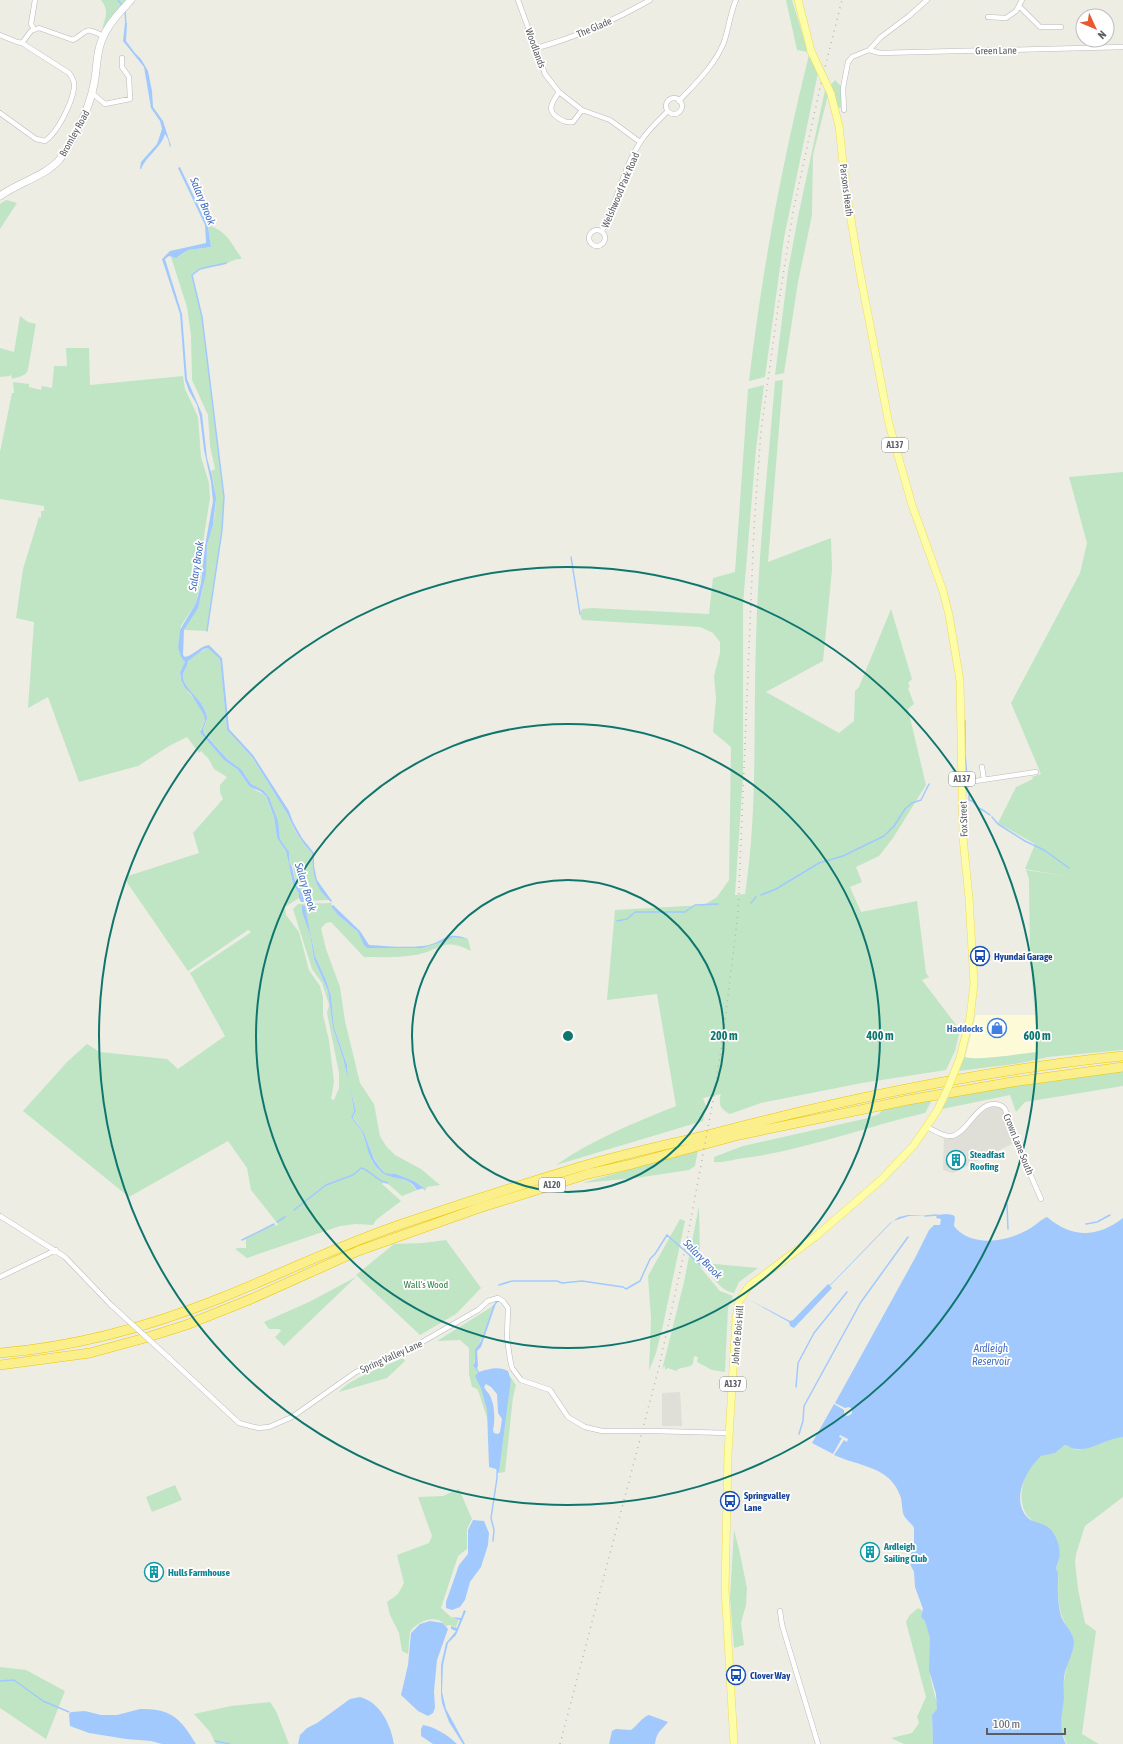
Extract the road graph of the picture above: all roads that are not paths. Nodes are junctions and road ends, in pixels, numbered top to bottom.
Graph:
1 (35, 0) edge
2 (131, 0) edge
3 (518, 0) edge
4 (650, 0) edge
5 (736, 0) edge
6 (798, 0) edge
7 (927, 0) edge
8 (1022, 0) edge
9 (1019, 6) junction
10 (988, 17) dead end
11 (1061, 27) dead end
12 (34, 29) junction
13 (0, 35) edge
14 (103, 36) junction
15 (22, 43) junction
16 (1123, 47) edge
17 (537, 48) junction
18 (869, 50) junction
19 (122, 58) dead end
20 (559, 92) junction
21 (92, 93) junction
22 (679, 101) junction
23 (582, 110) junction
24 (844, 110) dead end
25 (668, 111) junction
26 (0, 113) edge
27 (640, 142) junction
28 (0, 196) edge
29 (602, 232) dead end
30 (912, 506) joint
31 (982, 767) dead end
32 (1036, 772) dead end
33 (984, 780) junction
34 (966, 783) junction
35 (1123, 1056) edge
36 (1123, 1067) edge
37 (948, 1088) joint
38 (927, 1127) junction
39 (1041, 1199) dead end
40 (0, 1216) edge
41 (56, 1250) junction
42 (0, 1277) edge
43 (0, 1353) edge
44 (0, 1365) edge
45 (729, 1434) junction
46 (780, 1611) dead end
47 (734, 1744) edge
48 (818, 1744) edge

1 - 12 street
2 - 14 street, Bromley Road
3 - 17 street, Woodlands
4 - 17 street, The Glade
5 - 22 street, Welshwood Park Road
6 - 30 main road, Parsons Heath / A137, bridge
7 - 18 street
8 - 9 street
9 - 10 street
9 - 11 street
12 - 14 street
12 - 15 street
13 - 15 street
14 - 21 street, Bromley Road
15 - 26 street
16 - 18 street, Green Lane
17 - 20 street, Woodlands
18 - 24 street
19 - 21 street
20 - 23 street, Woodlands
20 - 23 street
21 - 28 street, Bromley Road
22 - 25 street, Welshwood Park Road
22 - 25 street, Welshwood Park Road
23 - 27 street, Woodlands
25 - 27 street, Welshwood Park Road
27 - 29 street, Welshwood Park Road
30 - 34 main road, Fox Street / A137
31 - 33 street
32 - 33 street
33 - 34 street
34 - 37 main road, Fox Street / A137, bridge
35 - 43 highway, A120
36 - 44 highway, A120
37 - 38 main road, John de Bois Hill / A137, bridge
38 - 39 street, Crown Lane South
38 - 45 main road, John de Bois Hill / A137
40 - 41 street, Spring Valley Lane
41 - 42 street
41 - 45 street, Spring Valley Lane, bridge
45 - 47 main road, John de Bois Hill / A137
46 - 48 street

